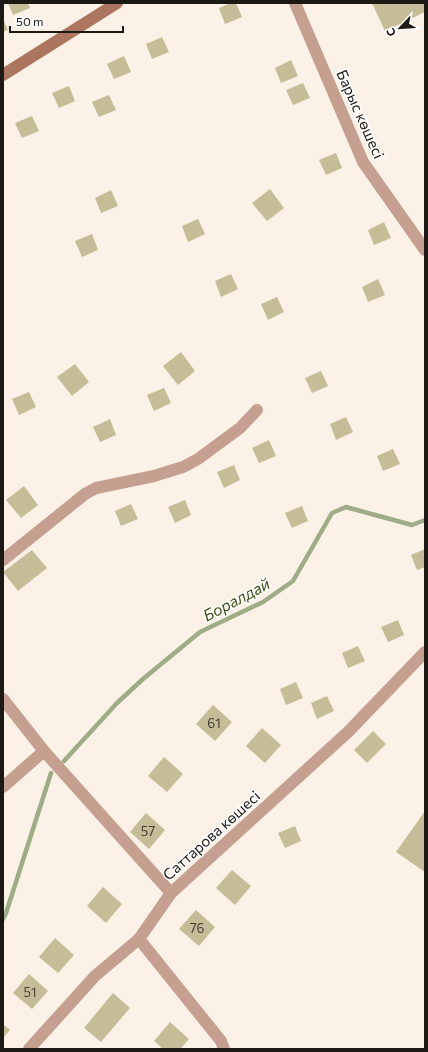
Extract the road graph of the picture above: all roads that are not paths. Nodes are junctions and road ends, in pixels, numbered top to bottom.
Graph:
1 (117, 3) edge
2 (295, 3) edge
3 (3, 75) edge
4 (425, 250) edge
5 (257, 410) dead end
6 (3, 560) edge
7 (425, 652) edge
8 (3, 699) edge
9 (44, 751) junction
10 (3, 787) edge
11 (171, 893) junction
12 (139, 939) junction
13 (29, 1049) edge
14 (224, 1049) edge

1 - 3 main road
2 - 4 street, Барыс көшесі
5 - 6 street
7 - 11 street, Саттарова көшесі
8 - 9 street
9 - 10 street
9 - 11 street
11 - 12 street, Саттарова көшесі
12 - 13 street, Саттарова көшесі
12 - 14 street

